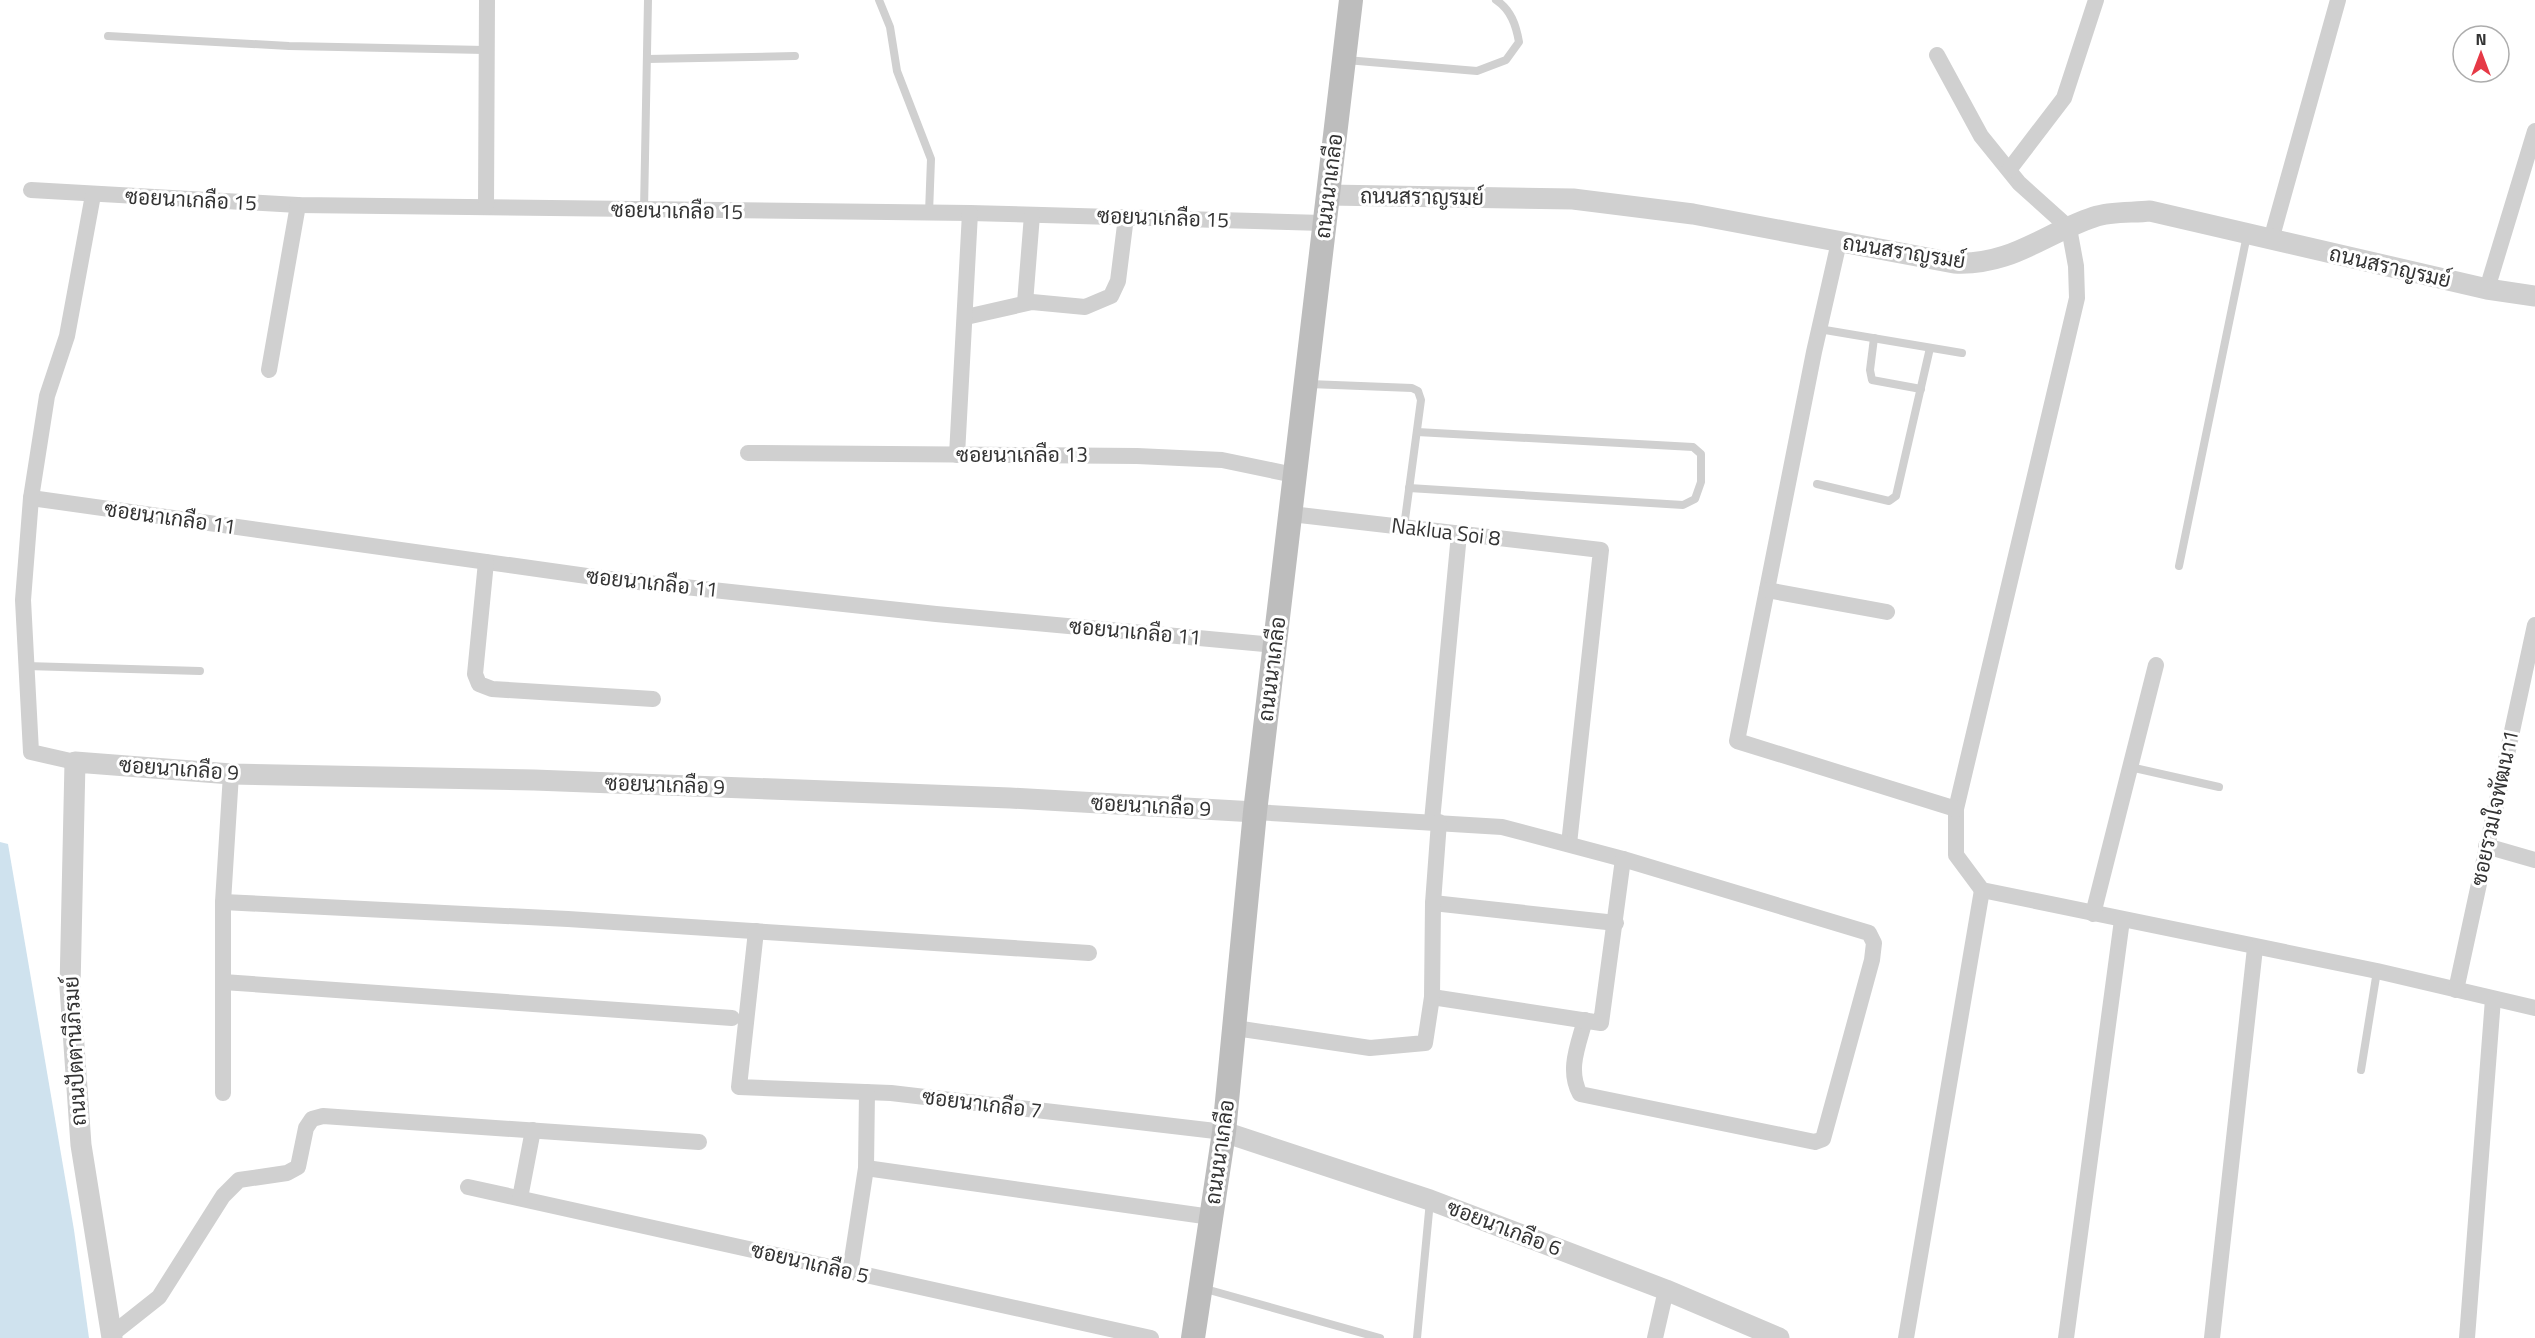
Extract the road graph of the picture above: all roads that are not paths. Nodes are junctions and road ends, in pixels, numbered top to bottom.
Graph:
1 (487, 0) edge
2 (648, 0) edge
3 (879, 0) edge
4 (1351, 0) edge
5 (1496, 0) edge
6 (2096, 0) edge
7 (2338, 0) edge
8 (108, 36) dead end
9 (485, 50) junction
10 (1937, 55) dead end
11 (795, 56) dead end
12 (647, 59) junction
13 (1344, 60) junction
14 (2535, 131) edge
15 (2008, 170) junction
16 (31, 190) dead end
17 (93, 195) junction
18 (1328, 195) junction
19 (298, 205) junction
20 (486, 207) junction
21 (645, 210) junction
22 (929, 213) junction
23 (970, 213) junction
24 (1032, 215) junction
25 (1126, 217) junction
26 (1323, 223) junction
27 (2069, 228) junction
28 (2247, 234) junction
29 (2271, 240) junction
30 (1839, 242) junction
31 (2487, 289) junction
32 (2535, 296) edge
33 (1025, 303) junction
34 (966, 317) junction
35 (1819, 329) junction
36 (1874, 338) junction
37 (1930, 348) junction
38 (1962, 353) dead end
39 (269, 370) dead end
40 (1305, 383) junction
41 (1921, 389) junction
42 (1417, 432) junction
43 (748, 453) dead end
44 (957, 454) junction
45 (1294, 475) junction
46 (1817, 484) dead end
47 (1409, 488) junction
48 (31, 498) junction
49 (1291, 514) junction
50 (1404, 527) junction
51 (1459, 534) junction
52 (486, 562) junction
53 (2179, 566) dead end
54 (1767, 590) junction
55 (1887, 612) dead end
56 (2535, 625) edge
57 (1275, 645) junction
58 (2156, 665) dead end
59 (26, 666) junction
60 (200, 671) dead end
61 (653, 699) dead end
62 (75, 762) junction
63 (2130, 767) junction
64 (231, 774) junction
65 (2219, 787) dead end
66 (1956, 809) junction
67 (1255, 812) junction
68 (1435, 822) junction
69 (1569, 844) junction
70 (2486, 846) junction
71 (1623, 859) junction
72 (2535, 860) edge
73 (1982, 890) junction
74 (223, 902) junction
75 (1432, 903) junction
76 (2093, 914) junction
77 (2122, 920) junction
78 (1616, 923) junction
79 (756, 931) junction
80 (2254, 948) junction
81 (1089, 953) dead end
82 (2377, 971) junction
83 (223, 982) junction
84 (2456, 990) junction
85 (1432, 997) junction
86 (2493, 999) junction
87 (2535, 1008) edge
88 (732, 1018) dead end
89 (1585, 1020) junction
90 (1235, 1028) junction
91 (2361, 1070) dead end
92 (867, 1092) junction
93 (223, 1093) dead end
94 (533, 1130) junction
95 (1224, 1132) junction
96 (699, 1142) dead end
97 (866, 1168) junction
98 (468, 1186) dead end
99 (520, 1198) junction
100 (1430, 1200) junction
101 (1211, 1217) junction
102 (850, 1272) junction
103 (1201, 1288) junction
104 (1666, 1290) junction
105 (112, 1336) edge
106 (1151, 1338) edge
107 (1193, 1338) edge
108 (1380, 1338) edge
109 (1417, 1338) edge
110 (1655, 1338) edge
111 (1779, 1338) edge
112 (1906, 1338) edge
113 (2066, 1338) edge
114 (2212, 1338) edge
115 (2467, 1338) edge

1 - 9 street
2 - 12 lane
3 - 22 lane
4 - 13 main road, ถนนนาเกลือ
5 - 13 lane
6 - 15 street
7 - 29 street
8 - 9 lane
9 - 20 street
10 - 15 street
11 - 12 lane
12 - 21 lane
13 - 18 main road, ถนนนาเกลือ
14 - 31 street
15 - 27 street
16 - 17 street, ซอยนาเกลือ 15
17 - 19 street, ซอยนาเกลือ 15
17 - 48 street
18 - 26 main road, ถนนนาเกลือ
18 - 30 street, ถนนสราญรมย์
19 - 20 street, ซอยนาเกลือ 15
19 - 39 street
20 - 21 street, ซอยนาเกลือ 15
21 - 22 street, ซอยนาเกลือ 15
22 - 23 street, ซอยนาเกลือ 15
23 - 24 street, ซอยนาเกลือ 15
23 - 34 street
24 - 25 street, ซอยนาเกลือ 15
24 - 33 street
25 - 26 street, ซอยนาเกลือ 15
25 - 33 street
26 - 40 main road, ถนนนาเกลือ
27 - 28 street, ถนนสราญรมย์
27 - 30 street, ถนนสราญรมย์
27 - 66 street
28 - 29 street, ถนนสราญรมย์
28 - 53 lane
29 - 31 street, ถนนสราญรมย์
30 - 35 street
31 - 32 street, ถนนสราญรมย์
33 - 34 street
34 - 44 street
35 - 36 lane
35 - 54 street
36 - 37 lane
36 - 41 lane
37 - 38 lane
37 - 41 lane
40 - 42 lane
40 - 45 main road, ถนนนาเกลือ
41 - 46 lane
42 - 47 lane
42 - 47 lane
43 - 44 street, ซอยนาเกลือ 13
44 - 45 street, ซอยนาเกลือ 13
45 - 49 main road, ถนนนาเกลือ
47 - 50 lane
48 - 52 street, ซอยนาเกลือ 11
48 - 59 street
49 - 50 street, Naklua Soi 8
49 - 57 main road, ถนนนาเกลือ
50 - 51 street, Naklua Soi 8
51 - 68 street
51 - 69 street, Naklua Soi 8
52 - 57 street, ซอยนาเกลือ 11
52 - 61 street
54 - 55 street
54 - 66 street
56 - 70 street, ซอยรวมใจพัฒนา1
57 - 67 main road, ถนนนาเกลือ
58 - 63 street
59 - 60 lane
59 - 62 street
62 - 64 street, ซอยนาเกลือ 9
62 - 105 street, ถนนปัตตานีภิรมย์
63 - 65 lane
63 - 76 street
64 - 67 street, ซอยนาเกลือ 9
64 - 74 street
66 - 73 street
67 - 68 street
67 - 90 main road, ถนนนาเกลือ
68 - 69 street
68 - 75 street
69 - 71 street
70 - 72 street
70 - 84 street, ซอยรวมใจพัฒนา1
71 - 78 street
71 - 89 street
73 - 76 street
73 - 112 street
74 - 79 street
74 - 83 street
75 - 78 street
75 - 85 street
76 - 77 street
77 - 80 street
77 - 113 street
78 - 89 street
79 - 81 street
79 - 92 street, ซอยนาเกลือ 7
80 - 82 street
80 - 114 street
82 - 84 street
82 - 91 lane
83 - 88 street
83 - 93 street
84 - 86 street
85 - 89 street
85 - 90 street
86 - 87 street
86 - 115 street
90 - 95 main road, ถนนนาเกลือ
92 - 95 street, ซอยนาเกลือ 7
92 - 97 street
94 - 96 street
94 - 99 street
94 - 105 street
95 - 100 street, ซอยนาเกลือ 6
95 - 101 main road, ถนนนาเกลือ
97 - 101 street
97 - 102 street
98 - 99 street, ซอยนาเกลือ 5
99 - 102 street, ซอยนาเกลือ 5
100 - 104 street, ซอยนาเกลือ 6
100 - 109 lane
101 - 103 main road, ถนนนาเกลือ
102 - 106 street, ซอยนาเกลือ 5
103 - 107 main road, ถนนนาเกลือ
103 - 108 lane
104 - 110 street
104 - 111 street, ซอยนาเกลือ 6

